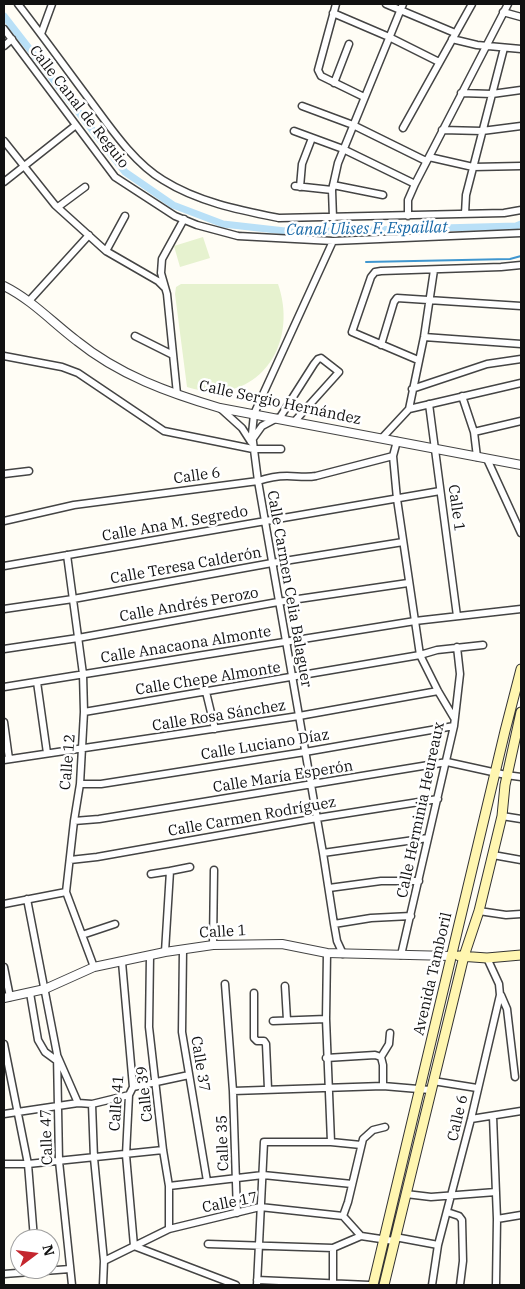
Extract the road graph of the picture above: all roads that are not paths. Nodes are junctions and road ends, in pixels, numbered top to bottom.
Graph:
1 (18, 4) edge
2 (52, 4) edge
3 (336, 4) edge
4 (386, 4) edge
5 (470, 4) edge
6 (508, 4) edge
7 (402, 6) edge
8 (503, 12) junction
9 (333, 13) junction
10 (521, 17) edge
11 (4, 29) edge
12 (41, 34) junction
13 (453, 36) junction
14 (389, 37) junction
15 (12, 39) junction
16 (350, 44) dead end
17 (4, 46) edge
18 (487, 46) junction
19 (504, 48) junction
20 (521, 49) edge
21 (439, 62) junction
22 (334, 83) junction
23 (521, 90) edge
24 (461, 93) junction
25 (492, 94) junction
26 (364, 97) junction
27 (302, 106) dead end
28 (76, 125) junction
29 (353, 125) junction
30 (521, 126) edge
31 (403, 128) dead end
32 (442, 130) junction
33 (294, 131) dead end
34 (482, 131) junction
35 (312, 138) junction
36 (4, 140) edge
37 (343, 149) junction
38 (427, 159) junction
39 (521, 166) edge
40 (23, 167) junction
41 (473, 167) junction
42 (4, 182) edge
43 (415, 184) junction
44 (85, 187) dead end
45 (332, 187) junction
46 (383, 195) dead end
47 (58, 207) junction
48 (521, 210) edge
49 (465, 214) junction
50 (125, 216) dead end
51 (408, 216) junction
52 (332, 218) junction
53 (184, 219) junction
54 (521, 233) edge
55 (89, 235) junction
56 (332, 241) junction
57 (106, 251) junction
58 (521, 265) edge
59 (434, 270) junction
60 (4, 286) edge
61 (165, 288) junction
62 (430, 300) junction
63 (29, 301) junction
64 (521, 306) edge
65 (135, 336) dead end
66 (424, 337) junction
67 (521, 344) edge
68 (381, 345) junction
69 (173, 355) junction
70 (4, 356) edge
71 (521, 359) edge
72 (418, 360) junction
73 (521, 383) edge
74 (412, 389) junction
75 (177, 394) junction
76 (462, 396) junction
77 (429, 404) junction
78 (220, 408) junction
79 (409, 409) junction
80 (254, 414) junction
81 (278, 418) junction
82 (521, 421) edge
83 (294, 422) junction
84 (474, 432) junction
85 (382, 438) junction
86 (397, 440) junction
87 (253, 445) junction
88 (434, 448) junction
89 (281, 449) dead end
90 (393, 456) junction
91 (477, 457) junction
92 (487, 459) junction
93 (521, 465) edge
94 (29, 471) dead end
95 (4, 474) edge
96 (258, 480) junction
97 (440, 492) junction
98 (397, 499) junction
99 (4, 521) edge
100 (265, 521) junction
101 (521, 534) edge
102 (403, 542) junction
103 (67, 555) junction
104 (272, 563) junction
105 (4, 566) edge
106 (408, 583) junction
107 (73, 599) junction
108 (278, 602) junction
109 (521, 609) edge
110 (4, 610) edge
111 (457, 616) junction
112 (415, 621) junction
113 (78, 638) junction
114 (286, 642) junction
115 (483, 645) dead end
116 (457, 647) junction
117 (4, 649) edge
118 (420, 655) junction
119 (521, 669) edge
120 (83, 674) junction
121 (292, 678) junction
122 (37, 682) junction
123 (4, 688) edge
124 (438, 691) junction
125 (206, 692) junction
126 (84, 712) junction
127 (521, 712) edge
128 (299, 716) junction
129 (454, 718) junction
130 (4, 722) edge
131 (454, 726) junction
132 (215, 729) junction
133 (505, 730) junction
134 (519, 734) edge
135 (84, 748) junction
136 (305, 752) junction
137 (47, 753) junction
138 (6, 759) edge
139 (447, 762) junction
140 (495, 773) junction
141 (506, 775) junction
142 (521, 776) edge
143 (80, 784) junction
144 (311, 786) junction
145 (438, 799) junction
146 (502, 816) junction
147 (317, 818) junction
148 (521, 819) edge
149 (74, 821) junction
150 (428, 838) junction
151 (323, 853) junction
152 (492, 855) junction
153 (70, 860) junction
154 (521, 860) edge
155 (190, 868) dead end
156 (214, 870) dead end
157 (170, 871) junction
158 (151, 874) dead end
159 (419, 881) junction
160 (329, 888) junction
161 (66, 892) junction
162 (27, 899) junction
163 (4, 904) edge
164 (479, 911) junction
165 (521, 914) edge
166 (411, 916) junction
167 (116, 924) dead end
168 (334, 924) junction
169 (82, 935) junction
170 (213, 945) junction
171 (183, 950) junction
172 (165, 952) junction
173 (327, 953) junction
174 (343, 954) junction
175 (401, 955) junction
176 (521, 955) edge
177 (150, 956) junction
178 (451, 956) junction
179 (464, 956) junction
180 (487, 958) junction
181 (122, 962) junction
182 (4, 967) edge
183 (94, 967) junction
184 (225, 984) dead end
185 (285, 986) dead end
186 (45, 989) junction
187 (30, 993) junction
188 (254, 993) dead end
189 (500, 995) junction
190 (7, 997) edge
191 (326, 1019) junction
192 (287, 1020) junction
193 (273, 1021) dead end
194 (390, 1033) dead end
195 (4, 1044) edge
196 (56, 1057) junction
197 (381, 1057) junction
198 (326, 1058) junction
199 (189, 1076) junction
200 (515, 1077) dead end
201 (156, 1082) junction
202 (431, 1085) junction
203 (133, 1086) junction
204 (383, 1086) junction
205 (328, 1087) junction
206 (477, 1088) junction
207 (268, 1089) junction
208 (419, 1089) junction
209 (233, 1091) junction
210 (129, 1095) junction
211 (78, 1103) junction
212 (92, 1104) junction
213 (58, 1106) junction
214 (521, 1111) edge
215 (19, 1113) junction
216 (4, 1114) edge
217 (493, 1116) junction
218 (471, 1119) junction
219 (385, 1127) dead end
220 (331, 1142) junction
221 (361, 1145) junction
222 (163, 1150) junction
223 (126, 1154) junction
224 (94, 1158) junction
225 (59, 1160) junction
226 (4, 1164) edge
227 (28, 1164) junction
228 (263, 1175) junction
229 (236, 1178) junction
230 (207, 1181) junction
231 (352, 1184) junction
232 (170, 1186) junction
233 (496, 1192) junction
234 (406, 1194) junction
235 (452, 1197) junction
236 (260, 1207) junction
237 (237, 1212) junction
238 (447, 1212) junction
239 (521, 1215) edge
240 (343, 1216) junction
241 (497, 1219) junction
242 (33, 1229) edge
243 (168, 1229) junction
244 (361, 1236) junction
245 (384, 1240) junction
246 (395, 1240) junction
247 (208, 1244) dead end
248 (259, 1245) junction
249 (438, 1245) junction
250 (134, 1246) junction
251 (333, 1248) junction
252 (104, 1260) junction
253 (60, 1269) edge
254 (70, 1269) junction
255 (333, 1282) junction
256 (257, 1283) edge
257 (325, 1284) edge
258 (72, 1285) edge
259 (103, 1285) edge
260 (236, 1285) edge
261 (371, 1285) edge
262 (384, 1285) edge
263 (432, 1285) edge
264 (460, 1285) edge
265 (496, 1285) edge

1 - 12 street, Calle Canal de Reguio
2 - 12 street
3 - 9 street
4 - 7 street
5 - 13 street
6 - 8 street
7 - 13 street
7 - 14 street
8 - 10 street
8 - 18 street
9 - 14 street
9 - 22 street
11 - 15 street, Calle Canal de Reguio
12 - 52 street, Calle Canal de Reguio
13 - 18 street
13 - 21 street
14 - 21 street
14 - 26 street
15 - 17 street
15 - 28 street, Calle Canal de Reguio
16 - 22 street
18 - 19 street
18 - 24 street
19 - 20 street
19 - 25 street
21 - 31 street
22 - 26 street
23 - 25 street
24 - 25 street
24 - 32 street
25 - 34 street
26 - 29 street
27 - 29 street
28 - 40 street
28 - 53 street, Calle Canal de Reguio
29 - 37 street
29 - 38 street
30 - 34 street
32 - 34 street
32 - 38 street
33 - 35 street
34 - 41 street
35 - 37 street
35 - 45 street
36 - 40 street
37 - 43 street
37 - 45 street
38 - 41 street
38 - 43 street
39 - 41 street
40 - 42 street
40 - 47 street
41 - 49 street
43 - 51 street
44 - 47 street
45 - 46 street
45 - 52 street
47 - 55 street
48 - 49 street, Calle Canal de Reguio
49 - 51 street, Calle Canal de Reguio
50 - 57 street
51 - 52 street, Calle Canal de Reguio
53 - 56 street, Calle Canal de Reguio
53 - 61 street
54 - 56 street, Calle Canal de Reguio
55 - 57 street
55 - 63 street
56 - 80 street, Calle Carmen Celia Balaguer
57 - 61 street
58 - 59 street
59 - 62 street
59 - 68 street
60 - 63 street, Calle Sergio Hernández
61 - 69 street
62 - 64 street
62 - 66 street
62 - 68 street
63 - 75 street, Calle Sergio Hernández
65 - 69 street
66 - 67 street
66 - 72 street
68 - 72 street
69 - 75 street
70 - 87 street
71 - 74 street
72 - 74 street
73 - 76 street
74 - 79 street
75 - 78 street, Calle Sergio Hernández
76 - 77 street
76 - 84 street
77 - 79 street
77 - 88 street, Calle 1
78 - 80 street, Calle Sergio Hernández
78 - 87 street
79 - 85 street
80 - 81 street, Calle Sergio Hernández
80 - 87 street, Calle Carmen Celia Balaguer
81 - 83 street, Calle Sergio Hernández
81 - 83 street
81 - 87 street
82 - 84 street
83 - 85 street, Calle Sergio Hernández
84 - 91 street
85 - 86 street, Calle Sergio Hernández
86 - 88 street, Calle Sergio Hernández
86 - 90 street, Calle Herminia Heureaux
87 - 89 street
87 - 96 street, Calle Carmen Celia Balaguer
88 - 91 street, Calle Sergio Hernández
88 - 97 street, Calle 1
90 - 96 street, Calle 6
90 - 98 street, Calle Herminia Heureaux
91 - 92 street, Calle Sergio Hernández
92 - 93 street, Calle Sergio Hernández
92 - 101 street
94 - 95 street
96 - 99 street, Calle 6
96 - 100 street, Calle Carmen Celia Balaguer
97 - 98 street, Calle Ana M. Segredo
97 - 111 street, Calle 1
98 - 100 street, Calle Ana M. Segredo
98 - 102 street, Calle Herminia Heureaux
100 - 103 street, Calle Ana M. Segredo
100 - 104 street, Calle Carmen Celia Balaguer
102 - 104 street, Calle Teresa Calderón
102 - 106 street, Calle Herminia Heureaux
103 - 105 street, Calle Ana M. Segredo
103 - 107 street, Calle 12
104 - 107 street, Calle Teresa Calderón
104 - 108 street, Calle Carmen Celia Balaguer
106 - 108 street, Calle Andrés Perozo
106 - 112 street, Calle Herminia Heureaux
107 - 110 street, Calle Teresa Calderón
107 - 113 street, Calle 12
108 - 113 street, Calle Andrés Perozo
108 - 114 street, Calle Carmen Celia Balaguer
109 - 111 street, Calle Anacaona Almonte
111 - 112 street, Calle Anacaona Almonte
112 - 114 street, Calle Anacaona Almonte
112 - 118 street, Calle Herminia Heureaux
113 - 117 street, Calle Andrés Perozo
113 - 120 street, Calle 12
114 - 120 street, Calle Anacaona Almonte
114 - 121 street, Calle Carmen Celia Balaguer
115 - 116 street, Calle Chepe Almonte
116 - 118 street, Calle Chepe Almonte
116 - 129 street
118 - 121 street, Calle Chepe Almonte
118 - 124 street, Calle Herminia Heureaux
119 - 133 main road, Avenida Tamboril
120 - 122 street, Calle Anacaona Almonte
120 - 126 street, Calle 12
121 - 125 street, Calle Chepe Almonte
121 - 128 street, Calle Carmen Celia Balaguer
122 - 123 street, Calle Anacaona Almonte
122 - 137 street
124 - 128 street, Calle Rosa Sánchez
124 - 129 street, Calle Herminia Heureaux
125 - 126 street, Calle Chepe Almonte
125 - 132 street
126 - 135 street, Calle 12
127 - 134 main road, Avenida Tamboril
128 - 132 street, Calle Rosa Sánchez
128 - 136 street, Calle Carmen Celia Balaguer
129 - 131 street, Calle Herminia Heureaux
130 - 138 street
131 - 136 street, Calle Luciano Díaz
131 - 139 street, Calle Herminia Heureaux
132 - 135 street, Calle Rosa Sánchez
133 - 134 street
133 - 140 main road, Avenida Tamboril
134 - 141 main road, Avenida Tamboril
135 - 137 street, Calle Rosa Sánchez
135 - 143 street, Calle 12
136 - 143 street, Calle Luciano Díaz
136 - 144 street, Calle Carmen Celia Balaguer
137 - 138 street, Calle Rosa Sánchez
139 - 140 street, Calle María Esperón
139 - 144 street, Calle María Esperón
139 - 145 street, Calle Herminia Heureaux
140 - 141 street, Calle María Esperón
140 - 178 main road, Avenida Tamboril
141 - 142 street, Calle María Esperón
141 - 146 main road, Avenida Tamboril
143 - 149 street, Calle 12
144 - 147 street, Calle Carmen Celia Balaguer
144 - 149 street, Calle María Esperón
145 - 147 street, Calle Carmen Rodríguez
145 - 150 street, Calle Herminia Heureaux
146 - 148 street
146 - 152 main road, Avenida Tamboril
147 - 151 street, Calle Carmen Celia Balaguer
147 - 153 street, Calle Carmen Rodríguez
149 - 153 street, Calle 12
150 - 151 street
150 - 159 street, Calle Herminia Heureaux
151 - 160 street, Calle Carmen Celia Balaguer
152 - 154 street
152 - 164 main road, Avenida Tamboril
153 - 161 street, Calle 12
155 - 157 street
156 - 170 street
157 - 158 street
157 - 172 street
159 - 160 street
159 - 166 street, Calle Herminia Heureaux
160 - 168 street, Calle Carmen Celia Balaguer
161 - 162 street
161 - 169 street, Calle 12
162 - 163 street
162 - 186 street, Calle 47
164 - 165 street
164 - 179 main road, Avenida Tamboril
166 - 168 street
166 - 175 street, Calle Herminia Heureaux
167 - 169 street
168 - 174 street, Calle Carmen Celia Balaguer
169 - 183 street, Calle 12
170 - 171 street, Calle 1
170 - 173 street, Calle 1
171 - 172 street, Calle 1
171 - 199 street, Calle 37
172 - 177 street, Calle 1
173 - 174 street, Calle 1
173 - 191 street
174 - 175 street, Calle 1
175 - 178 street, Calle 1
176 - 180 main road
177 - 181 street, Calle 1
177 - 201 street, Calle 39
178 - 179 main road
178 - 208 main road, Avenida Tamboril
179 - 180 main road
179 - 202 main road, Avenida Tamboril
180 - 189 street
181 - 183 street, Calle 1
181 - 203 street, Calle 41
182 - 190 street
183 - 186 street, Calle 1
184 - 209 street, Calle 35
185 - 192 street
186 - 187 street, Calle 1
186 - 196 street, Calle 47
187 - 190 street, Calle 1
187 - 196 street
188 - 207 street
189 - 200 street
189 - 206 street, Calle 6
191 - 192 street
191 - 198 street
192 - 193 street
194 - 197 street
195 - 215 street
196 - 211 street
196 - 213 street, Calle 47
197 - 198 street
197 - 204 street
198 - 205 street
199 - 201 street
199 - 230 street, Calle 37
201 - 203 street
201 - 222 street, Calle 39
202 - 206 street
202 - 208 street
202 - 234 main road, Avenida Tamboril
203 - 210 street, Calle 41
204 - 205 street
204 - 208 street
205 - 207 street
205 - 220 street
206 - 218 street, Calle 6
207 - 209 street
208 - 245 main road, Avenida Tamboril
209 - 229 street, Calle 35
210 - 212 street
210 - 223 street, Calle 41
211 - 212 street
211 - 213 street
212 - 224 street
213 - 215 street
213 - 225 street, Calle 47
214 - 217 street
215 - 216 street
215 - 227 street
217 - 218 street
217 - 233 street
218 - 235 street, Calle 6
219 - 221 street
220 - 221 street
220 - 228 street
221 - 231 street
222 - 223 street
222 - 232 street, Calle 39
223 - 224 street
223 - 250 street, Calle 41
224 - 225 street
224 - 252 street
225 - 227 street
225 - 254 street, Calle 47
226 - 227 street
227 - 242 street
228 - 229 street
228 - 231 street
228 - 236 street
229 - 230 street
229 - 237 street, Calle 35
230 - 232 street
231 - 240 street
232 - 243 street, Calle 39
233 - 235 street
233 - 241 street
234 - 235 street
234 - 246 main road, Avenida Tamboril
235 - 238 street, Calle 6
236 - 237 street, Calle 17
236 - 240 street, Calle 17
236 - 248 street
237 - 243 street, Calle 17
238 - 249 street, Calle 6
238 - 264 street
239 - 241 street
240 - 244 street
241 - 265 street
243 - 250 street, Calle 17
244 - 245 street
244 - 251 street
245 - 246 street
245 - 261 main road, Avenida Tamboril
246 - 249 street
246 - 262 main road, Avenida Tamboril
247 - 248 street
248 - 251 street
248 - 256 street
249 - 263 street, Calle 6
250 - 252 street, Calle 17
250 - 260 street
251 - 255 street
252 - 259 street
253 - 254 street
254 - 258 street, Calle 47
255 - 257 street
255 - 261 street
256 - 257 street

